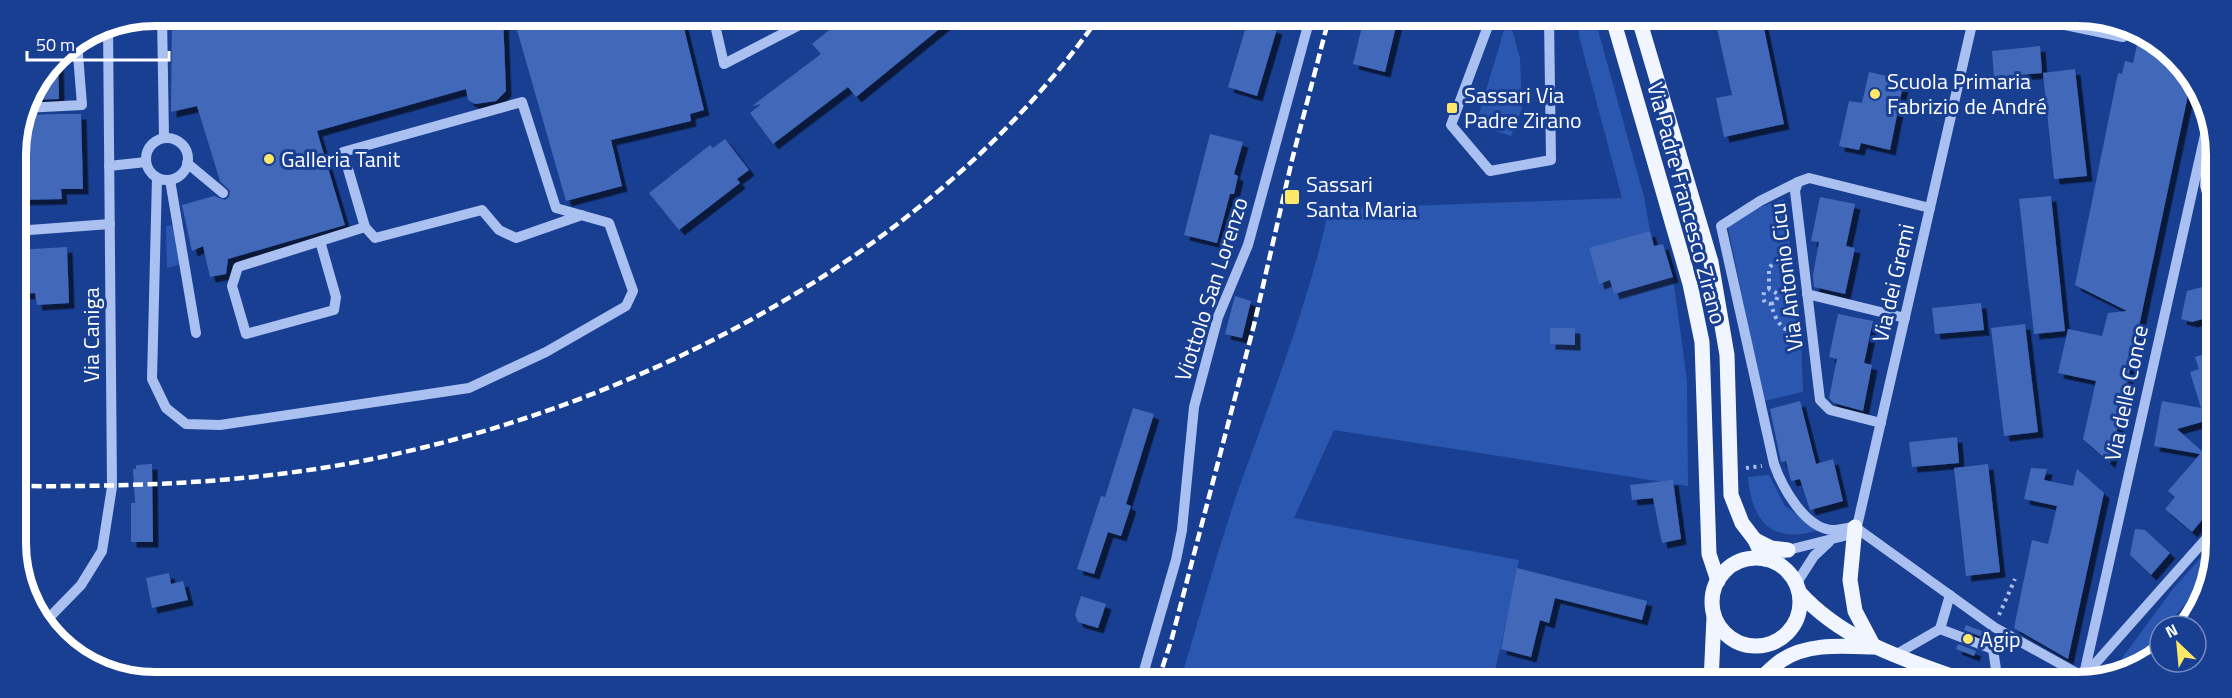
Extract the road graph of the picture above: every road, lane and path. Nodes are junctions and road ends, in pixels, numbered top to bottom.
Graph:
1 (162, 26) edge
2 (715, 26) edge
3 (798, 26) edge
4 (1308, 26) edge
5 (1488, 26) edge
6 (1549, 26) edge
7 (1615, 26) edge
8 (1641, 26) edge
9 (1972, 26) edge
10 (2070, 26) edge
11 (108, 34) edge
12 (2123, 37) dead end
13 (78, 51) edge
14 (34, 107) edge
15 (2205, 136) edge
16 (164, 138) junction
17 (146, 162) junction
18 (187, 163) junction
19 (109, 166) junction
20 (157, 178) junction
21 (170, 180) junction
22 (1798, 182) junction
23 (224, 193) dead end
24 (1930, 208) junction
25 (582, 215) junction
26 (110, 224) junction
27 (365, 227) junction
28 (26, 230) edge
29 (320, 241) junction
30 (1802, 251) junction
31 (1769, 289) junction
32 (1807, 294) junction
33 (1771, 304) junction
34 (1905, 318) junction
35 (196, 333) dead end
36 (1812, 337) junction
37 (1881, 423) junction
38 (1855, 527) junction
39 (2206, 539) edge
40 (1755, 540) junction
41 (1832, 540) junction
42 (1788, 550) junction
43 (1768, 560) junction
44 (2015, 579) dead end
45 (1718, 580) junction
46 (1798, 588) junction
47 (1950, 595) junction
48 (1714, 614) junction
49 (49, 618) edge
50 (1994, 627) junction
51 (1940, 629) junction
52 (2016, 639) junction
53 (1773, 642) junction
54 (1874, 647) junction
55 (1993, 649) junction
56 (1805, 650) junction
57 (1895, 655) junction
58 (2090, 671) edge
59 (1144, 672) edge
60 (1712, 672) edge
61 (1761, 672) edge
62 (1768, 672) edge
63 (1941, 672) edge
64 (1996, 672) edge
65 (2070, 672) edge
66 (2085, 672) edge

1 - 16 street
2 - 3 street
4 - 59 street, Viottolo San Lorenzo
5 - 6 street
7 - 45 main road, Via Padre Francesco Zirano
8 - 40 main road, Via Padre Francesco Zirano
9 - 24 street, Via dei Gremi
10 - 12 street
11 - 19 street, Via Caniga
13 - 14 street
15 - 66 street, Via delle Conce
16 - 17 street
16 - 18 street
17 - 19 street
17 - 20 street
18 - 21 street
18 - 23 street
19 - 26 street, Via Caniga
20 - 21 street
20 - 25 street
21 - 35 street
22 - 24 street, Via Antonio Cicu
22 - 30 street, Via Antonio Cicu
22 - 38 street
24 - 34 street, Via dei Gremi
25 - 27 street
25 - 27 street
26 - 28 street
26 - 49 street, Via Caniga
27 - 29 street
29 - 29 street
30 - 31 path
30 - 32 street, Via Antonio Cicu
31 - 33 path
31 - 33 path
32 - 34 street
32 - 36 street, Via Antonio Cicu
33 - 36 path
34 - 37 street, Via dei Gremi
36 - 37 street, Via Antonio Cicu
37 - 38 street, Via dei Gremi
38 - 41 street
38 - 47 street
38 - 54 main road
39 - 58 street
40 - 42 main road
40 - 43 main road, Via Padre Francesco Zirano
41 - 42 street
41 - 46 street
42 - 43 street
43 - 45 main road
43 - 46 main road
44 - 50 path
45 - 48 main road
46 - 53 main road
46 - 54 main road
47 - 50 street
47 - 51 street
48 - 53 main road
48 - 60 main road
50 - 52 street
51 - 55 street
51 - 57 street
52 - 55 street
52 - 65 street
53 - 56 main road
53 - 61 main road
54 - 56 main road
54 - 57 main road
55 - 64 street
56 - 62 main road
57 - 63 main road

